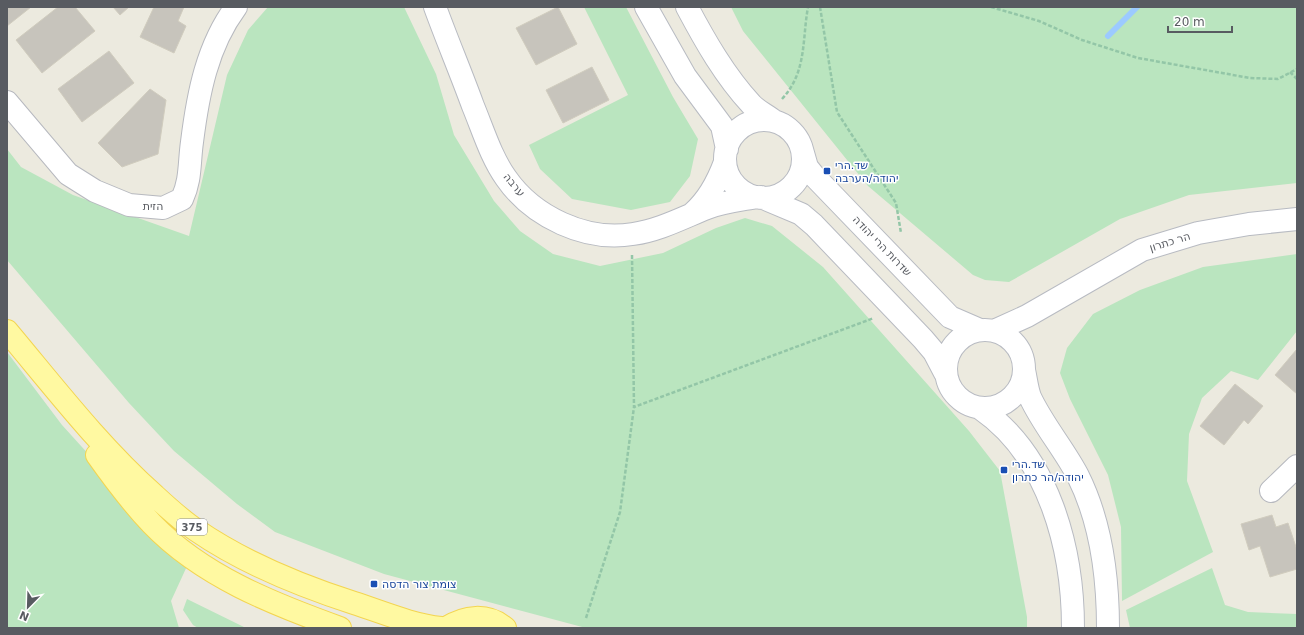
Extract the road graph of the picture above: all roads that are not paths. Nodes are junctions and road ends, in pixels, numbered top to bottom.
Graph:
1 (236, 7) edge
2 (435, 7) edge
3 (646, 7) edge
4 (687, 7) edge
5 (7, 102) edge
6 (770, 118) junction
7 (801, 146) junction
8 (726, 156) junction
9 (759, 197) junction
10 (691, 216) junction
11 (1297, 219) edge
12 (1055, 300) junction
13 (7, 331) edge
14 (987, 331) junction
15 (1023, 364) junction
16 (945, 373) junction
17 (981, 409) junction
18 (1297, 466) edge
19 (1271, 491) dead end
20 (340, 628) edge
21 (441, 628) edge
22 (446, 628) edge
23 (505, 628) edge
24 (1073, 628) edge
25 (1108, 628) edge

1 - 5 street, הזית
2 - 10 street, ערבה
3 - 8 street
4 - 6 street
6 - 7 street
6 - 8 street
7 - 9 street
7 - 14 street, שדרות הרי יהודה
8 - 9 street
8 - 10 street, ערבה
9 - 10 street, ערבה
9 - 16 street
11 - 12 street, הר כתרון
12 - 14 street, הר כתרון
12 - 15 street, הר כתרון
13 - 20 main road, 375
13 - 21 main road, 375
14 - 15 street
14 - 16 street
15 - 17 street
15 - 25 street
16 - 17 street
17 - 24 street
18 - 19 street
22 - 23 main road

